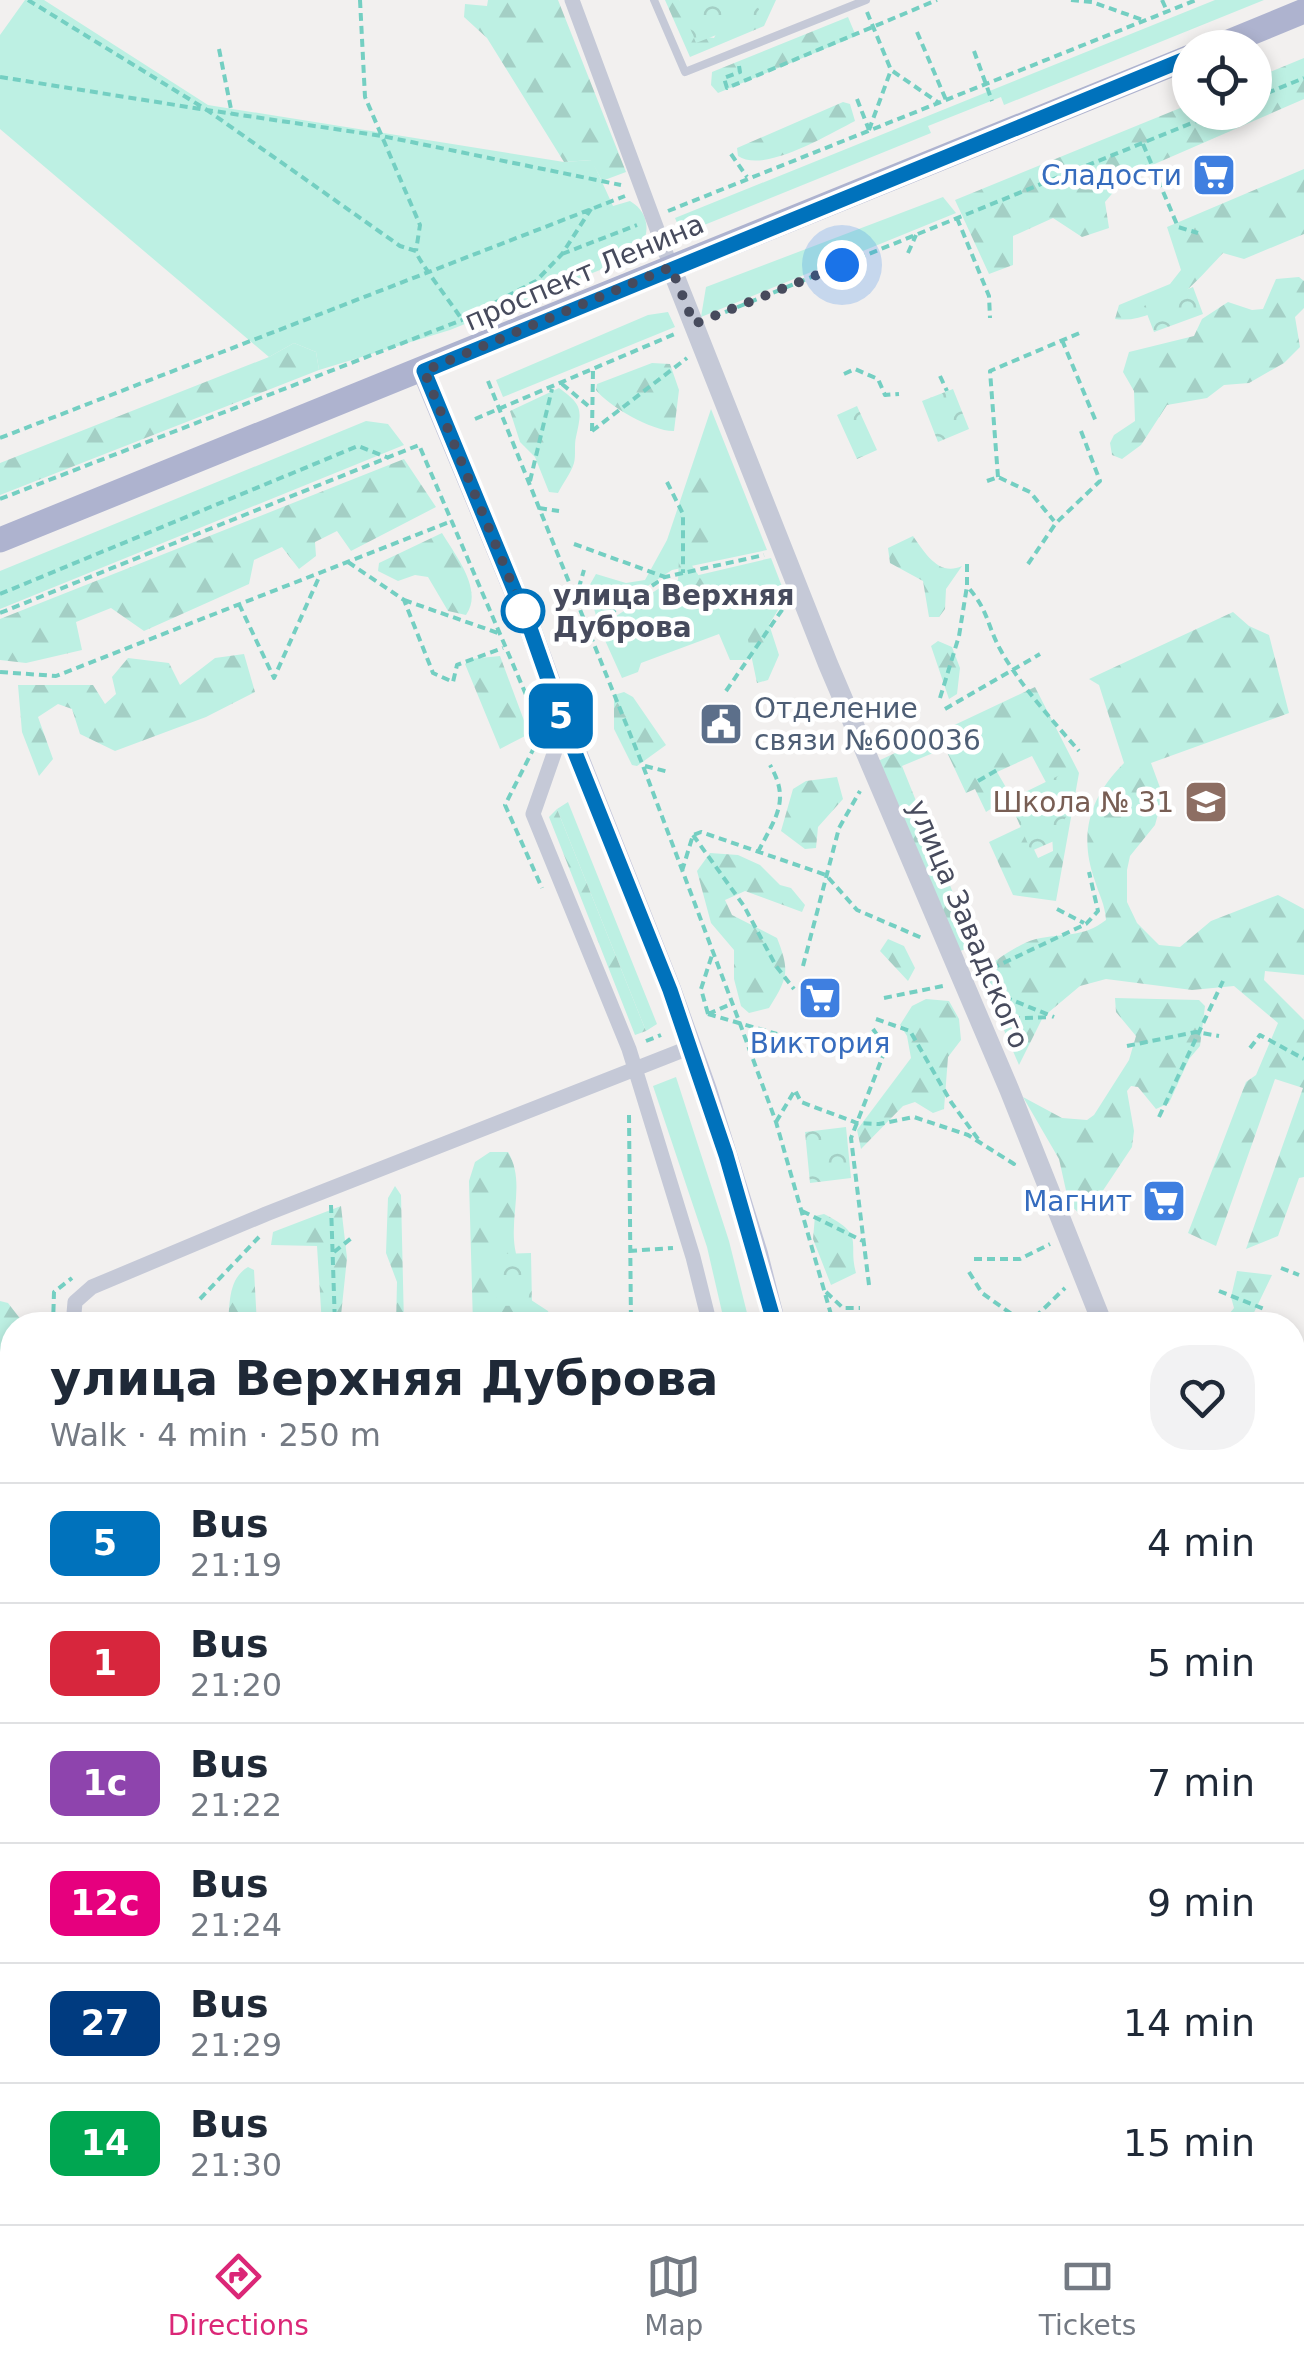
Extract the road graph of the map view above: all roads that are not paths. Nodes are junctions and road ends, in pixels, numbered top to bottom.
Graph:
1 (572, 0) edge
2 (654, 0) edge
3 (864, 1) edge
4 (1304, 11) edge
5 (1258, 30) edge
6 (1172, 64) edge
7 (671, 267) junction
8 (424, 371) junction
9 (0, 540) edge
10 (564, 725) junction
11 (690, 1047) junction
12 (636, 1069) junction
13 (75, 1312) edge
14 (707, 1312) edge
15 (772, 1312) edge
16 (1098, 1312) edge

1 - 7 street
2 - 3 lane
4 - 5 main road
6 - 7 main road, проспект Ленина
7 - 8 main road, проспект Ленина
7 - 16 street, улица Завадского
8 - 9 main road, проспект Ленина
8 - 10 main road
10 - 11 main road
10 - 12 street
11 - 12 street
11 - 15 main road
12 - 13 street
12 - 14 street

